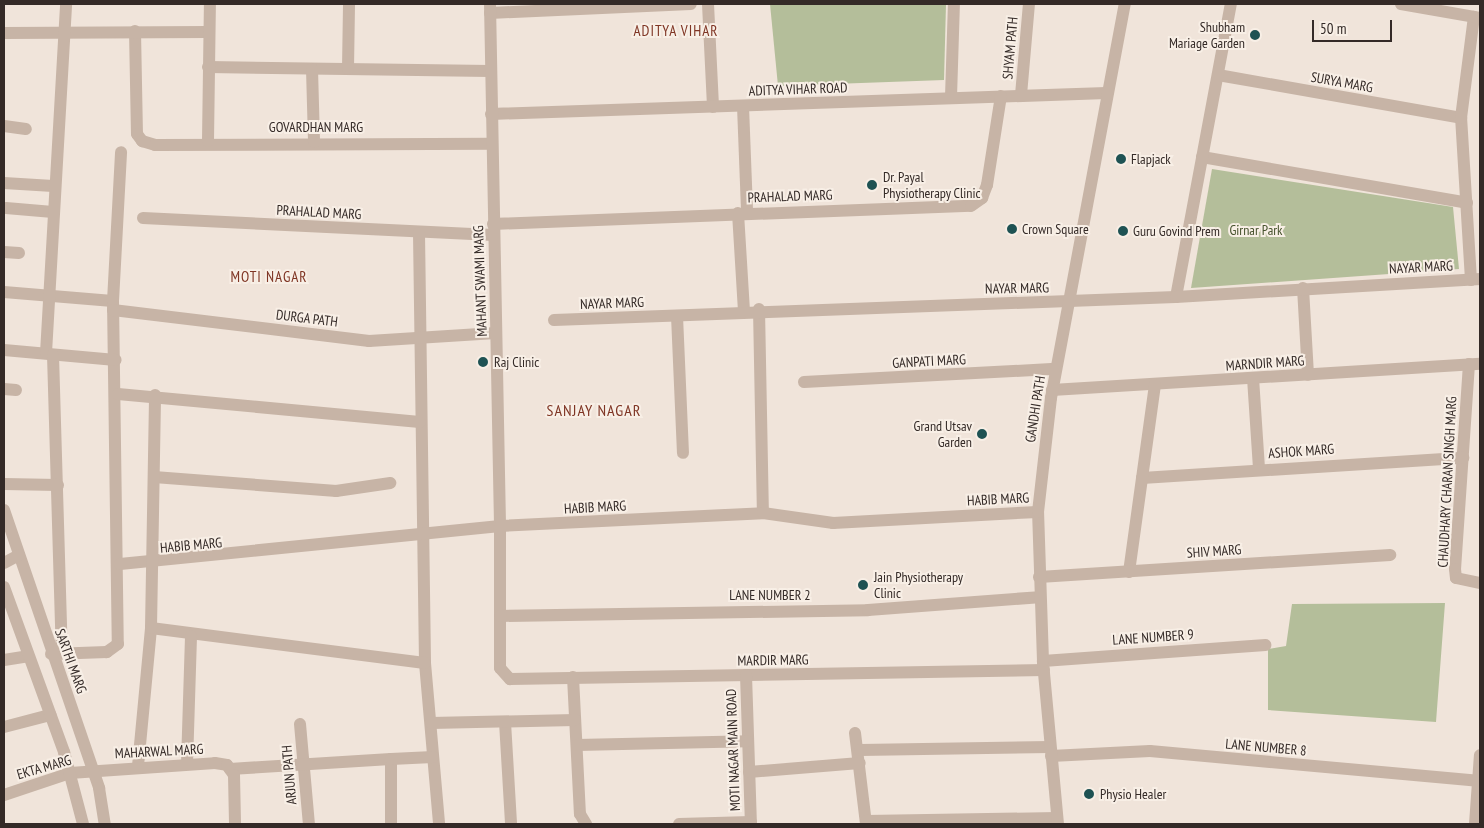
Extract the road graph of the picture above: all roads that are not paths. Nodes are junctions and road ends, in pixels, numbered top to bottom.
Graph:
1 (66, 4) edge
2 (210, 4) edge
3 (349, 4) edge
4 (691, 4) edge
5 (708, 4) edge
6 (954, 4) edge
7 (1029, 4) edge
8 (1125, 4) edge
9 (1231, 4) edge
10 (1401, 4) edge
11 (490, 8) edge
12 (1477, 17) edge
13 (65, 31) junction
14 (135, 31) junction
15 (4, 32) edge
16 (208, 32) junction
17 (208, 67) junction
18 (312, 69) junction
19 (348, 69) junction
20 (490, 71) junction
21 (1218, 75) junction
22 (1107, 93) junction
23 (1021, 95) junction
24 (1001, 96) junction
25 (951, 97) junction
26 (713, 106) junction
27 (743, 106) junction
28 (491, 114) junction
29 (1461, 118) junction
30 (4, 126) edge
31 (26, 129) dead end
32 (208, 141) junction
33 (314, 142) junction
34 (491, 144) junction
35 (121, 152) dead end
36 (1202, 158) junction
37 (4, 184) edge
38 (52, 186) junction
39 (1466, 203) junction
40 (6, 208) dead end
41 (53, 212) junction
42 (742, 213) junction
43 (143, 218) dead end
44 (493, 230) junction
45 (418, 233) junction
46 (4, 252) edge
47 (19, 253) dead end
48 (1476, 279) edge
49 (1303, 288) junction
50 (4, 292) edge
51 (51, 296) junction
52 (1176, 297) junction
53 (1069, 302) junction
54 (110, 304) junction
55 (759, 309) junction
56 (744, 310) junction
57 (677, 316) junction
58 (554, 320) dead end
59 (496, 333) junction
60 (420, 341) junction
61 (4, 350) edge
62 (50, 354) junction
63 (116, 360) junction
64 (1475, 364) edge
65 (1056, 369) junction
66 (1308, 375) junction
67 (1253, 378) junction
68 (804, 382) dead end
69 (1155, 385) junction
70 (1052, 390) junction
71 (118, 394) junction
72 (155, 395) junction
73 (420, 422) junction
74 (683, 453) dead end
75 (1463, 458) junction
76 (1259, 469) junction
77 (154, 477) junction
78 (1142, 478) junction
79 (390, 483) dead end
80 (4, 484) edge
81 (58, 485) junction
82 (4, 510) edge
83 (1038, 512) junction
84 (763, 513) junction
85 (500, 526) junction
86 (422, 536) junction
87 (1390, 555) dead end
88 (19, 556) junction
89 (4, 563) edge
90 (153, 563) junction
91 (120, 564) junction
92 (1129, 572) junction
93 (1039, 577) junction
94 (1480, 583) edge
95 (5, 594) edge
96 (1039, 597) junction
97 (500, 616) junction
98 (151, 628) junction
99 (191, 636) junction
100 (1265, 645) dead end
101 (56, 654) junction
102 (28, 656) junction
103 (4, 660) edge
104 (426, 663) junction
105 (1044, 665) junction
106 (746, 675) junction
107 (502, 676) joint
108 (573, 677) junction
109 (50, 715) junction
110 (575, 720) junction
111 (505, 722) junction
112 (431, 723) junction
113 (300, 724) dead end
114 (4, 727) edge
115 (854, 733) dead end
116 (747, 741) junction
117 (576, 745) junction
118 (1051, 751) junction
119 (1480, 755) edge
120 (433, 757) junction
121 (860, 757) junction
122 (391, 759) junction
123 (187, 764) junction
124 (138, 766) junction
125 (228, 767) junction
126 (304, 768) junction
127 (92, 770) junction
128 (749, 772) junction
129 (70, 773) junction
130 (1478, 781) junction
131 (4, 795) edge
132 (1058, 821) edge
133 (751, 823) edge
134 (866, 823) edge
135 (983, 823) edge
136 (1477, 823) edge
137 (83, 824) edge
138 (105, 824) edge
139 (235, 824) edge
140 (309, 824) edge
141 (392, 824) edge
142 (439, 824) edge
143 (511, 824) edge
144 (586, 824) edge
145 (679, 824) edge

1 - 13 street
2 - 16 street
3 - 19 street
4 - 11 street
5 - 26 street
6 - 25 street
7 - 23 street, SHYAM PATH
8 - 22 street, GANDHI PATH
9 - 21 street
10 - 12 street
11 - 20 street, MAHANT SWAMI MARG
12 - 29 street
13 - 14 street
13 - 15 street
13 - 38 street
14 - 16 street
14 - 32 street, GOVARDHAN MARG
16 - 17 street
17 - 18 street
17 - 32 street
18 - 19 street
18 - 33 street
19 - 20 street
20 - 28 street, MAHANT SWAMI MARG
21 - 29 street, SURYA MARG
21 - 36 street
22 - 23 street, ADITYA VIHAR ROAD
22 - 53 street, GANDHI PATH
23 - 24 street, ADITYA VIHAR ROAD
24 - 25 street, ADITYA VIHAR ROAD
24 - 42 street, PRAHALAD MARG
25 - 27 street, ADITYA VIHAR ROAD
26 - 27 street, ADITYA VIHAR ROAD
26 - 28 street, ADITYA VIHAR ROAD
27 - 42 street
28 - 34 street, MAHANT SWAMI MARG
29 - 39 street
30 - 31 street
32 - 33 street, GOVARDHAN MARG
33 - 34 street, GOVARDHAN MARG
34 - 44 street, MAHANT SWAMI MARG
35 - 54 street
36 - 39 street
36 - 52 street
37 - 38 street
38 - 41 street
39 - 48 street
40 - 41 street
41 - 51 street
42 - 44 street, PRAHALAD MARG
42 - 56 street
43 - 45 street, PRAHALAD MARG
44 - 45 street, PRAHALAD MARG
44 - 59 street, MAHANT SWAMI MARG
45 - 60 street
46 - 47 street
48 - 49 street, NAYAR MARG
49 - 52 street, NAYAR MARG
49 - 66 street
50 - 51 street, DURGA PATH
51 - 54 street, DURGA PATH
51 - 62 street
52 - 53 street, NAYAR MARG
53 - 55 street, NAYAR MARG
53 - 65 street, GANDHI PATH
54 - 60 street, DURGA PATH
54 - 63 street
55 - 56 street, NAYAR MARG
55 - 84 street
56 - 57 street, NAYAR MARG
57 - 58 street, NAYAR MARG
57 - 74 street
59 - 60 street, DURGA PATH
59 - 85 street, MAHANT SWAMI MARG
60 - 73 street
61 - 62 street
62 - 63 street
62 - 81 street
63 - 71 street
64 - 66 street, MARNDIR MARG
64 - 75 street, CHAUDHARY CHARAN SINGH MARG
65 - 68 street, GANPATI MARG
65 - 70 street, GANDHI PATH
66 - 67 street, MARNDIR MARG
67 - 69 street, MARNDIR MARG
67 - 76 street
69 - 70 street, MARNDIR MARG
69 - 78 street
70 - 83 street, GANDHI PATH
71 - 72 street
71 - 91 street
72 - 73 street
72 - 77 street
73 - 86 street
75 - 76 street, ASHOK MARG
75 - 94 street, CHAUDHARY CHARAN SINGH MARG
76 - 78 street, ASHOK MARG
77 - 79 street
77 - 90 street
78 - 92 street
80 - 81 street
81 - 101 street
82 - 88 street, SARTHI MARG
83 - 84 street, HABIB MARG
83 - 93 street, GANDHI PATH
84 - 85 street, HABIB MARG
85 - 86 street, HABIB MARG
85 - 97 street, MAHANT SWAMI MARG
86 - 90 street, HABIB MARG
86 - 104 street
87 - 92 street, SHIV MARG
88 - 89 street
88 - 101 street, SARTHI MARG
90 - 91 street, HABIB MARG
90 - 98 street
91 - 101 street
92 - 93 street, SHIV MARG
93 - 96 street, GANDHI PATH
95 - 102 street
96 - 97 street, LANE NUMBER 2
96 - 105 street, GANDHI PATH
97 - 107 street, MAHANT SWAMI MARG
98 - 99 street
98 - 124 street
99 - 104 street
99 - 123 street
100 - 105 street, LANE NUMBER 9
101 - 127 street, SARTHI MARG
102 - 103 street
102 - 109 street
104 - 112 street
105 - 106 street, MARDIR MARG
105 - 118 street, GANDHI PATH
106 - 108 street, MARDIR MARG
106 - 116 street, MOTI NAGAR MAIN ROAD
107 - 108 street, MARDIR MARG
108 - 110 street
109 - 114 street
109 - 129 street
110 - 111 street
110 - 117 street
111 - 112 street
111 - 143 street
112 - 120 street
113 - 126 street, ARJUN PATH
115 - 121 street
116 - 117 street
116 - 128 street, MOTI NAGAR MAIN ROAD
117 - 144 street
118 - 121 street, LANE NUMBER 8
118 - 130 street, LANE NUMBER 8
118 - 132 street, GANDHI PATH
119 - 130 street
120 - 122 street, MAHARWAL MARG
120 - 142 street
121 - 128 street, LANE NUMBER 8
121 - 134 street
122 - 126 street, MAHARWAL MARG
122 - 141 street
123 - 124 street, MAHARWAL MARG
123 - 125 street, MAHARWAL MARG
124 - 127 street, MAHARWAL MARG
125 - 126 street, MAHARWAL MARG
125 - 139 street
126 - 140 street, ARJUN PATH
127 - 129 street, EKTA MARG
127 - 138 street, SARTHI MARG
128 - 133 street, MOTI NAGAR MAIN ROAD
129 - 131 street, EKTA MARG
129 - 137 street
130 - 136 street
132 - 135 street
133 - 145 street
134 - 135 street

